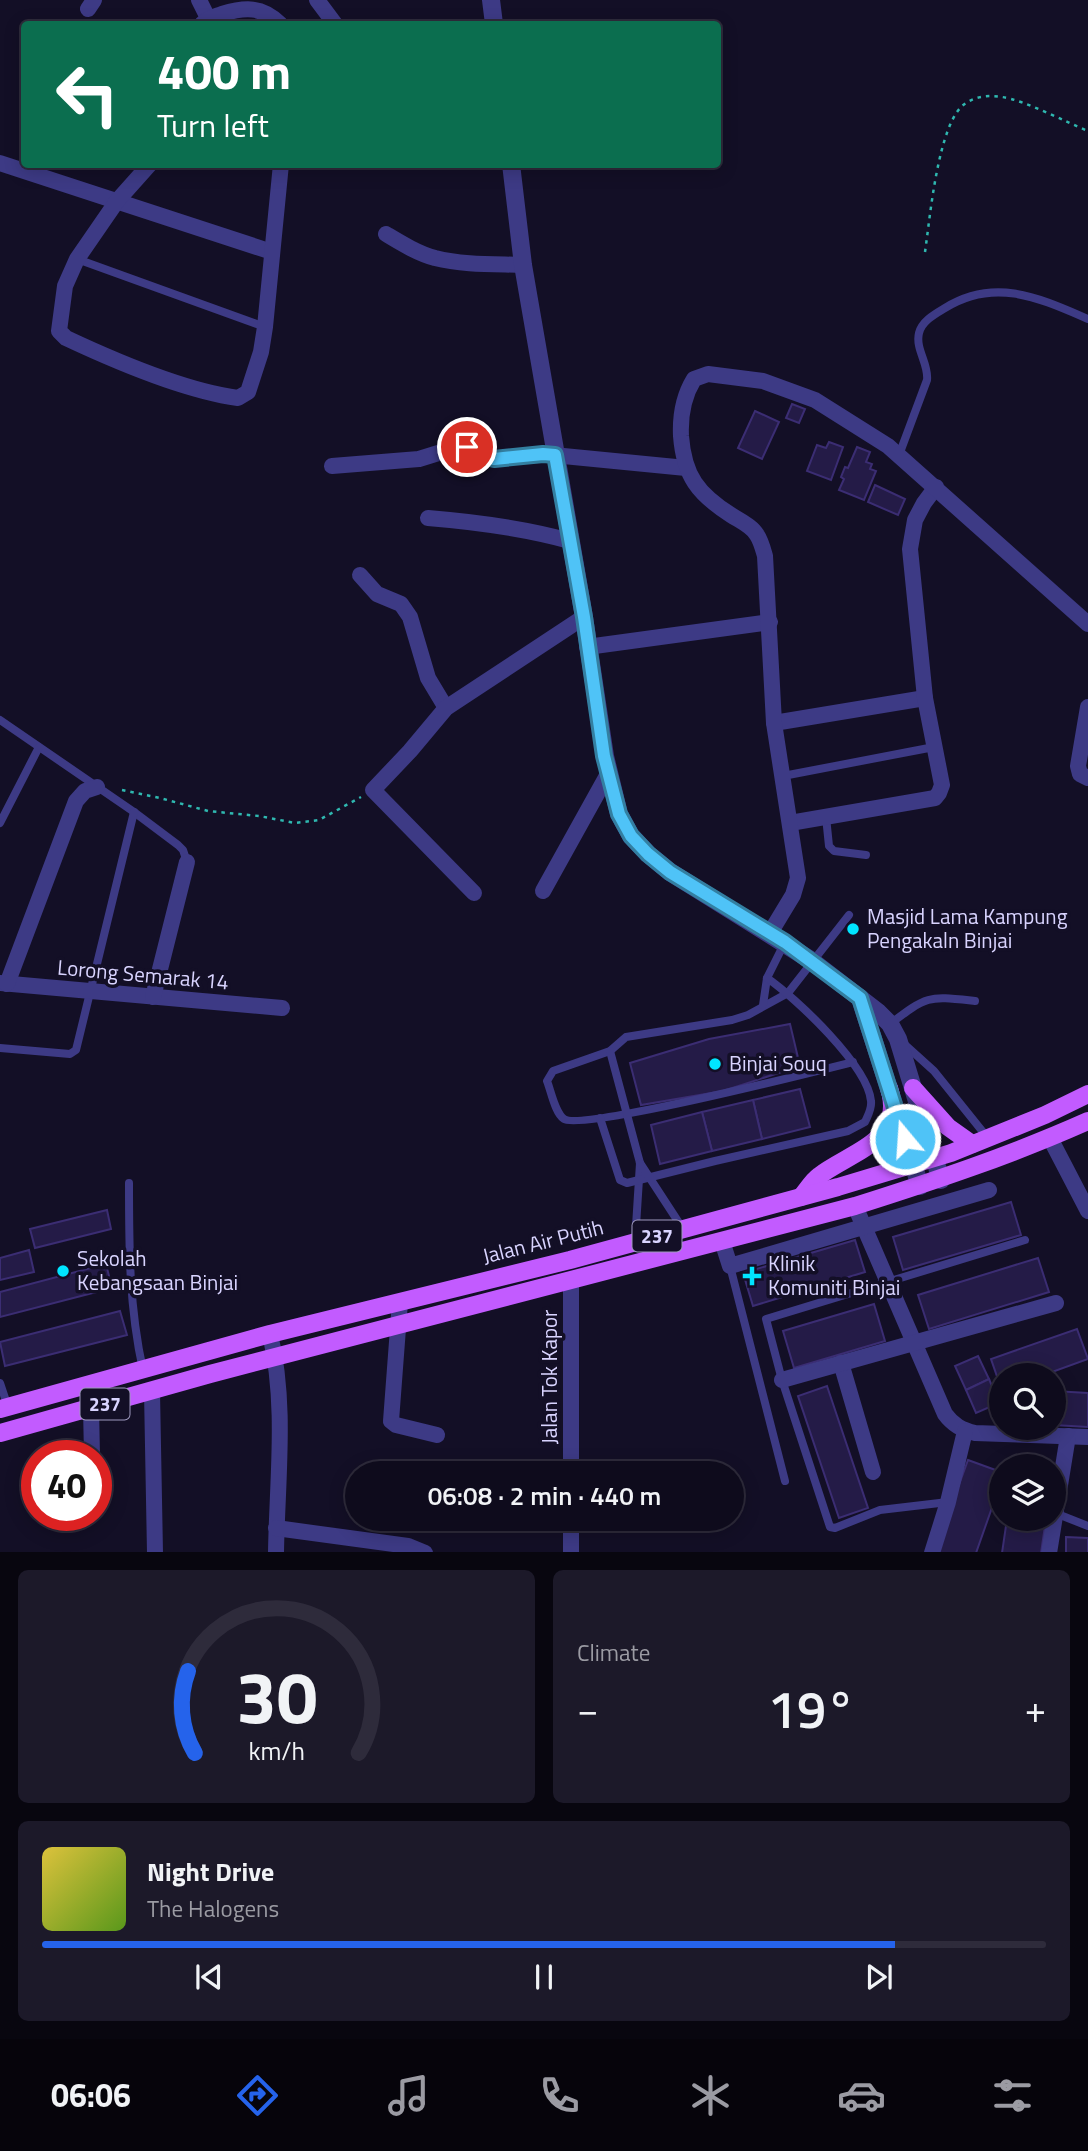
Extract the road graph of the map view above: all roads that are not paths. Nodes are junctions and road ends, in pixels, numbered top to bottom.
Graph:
1 (199, 0) edge
2 (317, 0) edge
3 (491, 0) edge
4 (206, 21) edge
5 (209, 21) edge
6 (277, 21) edge
7 (333, 21) edge
8 (494, 21) edge
9 (0, 163) edge
10 (146, 168) edge
11 (281, 168) edge
12 (511, 168) edge
13 (117, 201) junction
14 (386, 234) dead end
15 (272, 252) junction
16 (77, 259) junction
17 (523, 265) junction
18 (1088, 319) edge
19 (265, 327) junction
20 (555, 455) junction
21 (899, 456) junction
22 (332, 466) dead end
23 (686, 468) junction
24 (936, 487) junction
25 (428, 518) dead end
26 (570, 541) junction
27 (360, 575) dead end
28 (584, 617) junction
29 (770, 622) junction
30 (1088, 624) edge
31 (587, 647) junction
32 (925, 698) junction
33 (1088, 706) edge
34 (446, 708) junction
35 (0, 720) edge
36 (774, 723) junction
37 (39, 747) junction
38 (935, 747) junction
39 (608, 774) junction
40 (783, 776) junction
41 (1088, 778) edge
42 (97, 787) junction
43 (134, 811) junction
44 (826, 817) junction
45 (0, 823) edge
46 (790, 823) junction
47 (866, 855) dead end
48 (187, 862) joint
49 (544, 891) dead end
50 (474, 893) dead end
51 (849, 915) dead end
52 (778, 937) junction
53 (812, 961) junction
54 (767, 978) junction
55 (3, 984) edge
56 (91, 992) junction
57 (788, 993) junction
58 (153, 997) junction
59 (860, 998) junction
60 (975, 1001) dead end
61 (763, 1005) junction
62 (282, 1009) dead end
63 (894, 1032) junction
64 (0, 1048) edge
65 (610, 1051) junction
66 (853, 1062) junction
67 (889, 1088) junction
68 (912, 1088) junction
69 (1088, 1094) edge
70 (626, 1115) junction
71 (600, 1118) junction
72 (1088, 1121) edge
73 (1050, 1138) junction
74 (980, 1141) junction
75 (934, 1158) junction
76 (640, 1163) junction
77 (913, 1164) junction
78 (651, 1178) junction
79 (941, 1180) junction
80 (640, 1181) junction
81 (129, 1183) dead end
82 (920, 1186) junction
83 (989, 1190) dead end
84 (801, 1197) junction
85 (855, 1206) junction
86 (1088, 1211) edge
87 (864, 1228) junction
88 (683, 1229) junction
89 (1025, 1240) dead end
90 (722, 1241) junction
91 (635, 1242) junction
92 (730, 1266) junction
93 (571, 1280) junction
94 (887, 1283) junction
95 (400, 1302) junction
96 (1056, 1303) dead end
97 (398, 1325) junction
98 (271, 1334) junction
99 (913, 1343) junction
100 (276, 1357) junction
101 (841, 1363) junction
102 (143, 1370) junction
103 (782, 1380) junction
104 (0, 1383) edge
105 (152, 1392) junction
106 (91, 1407) junction
107 (4, 1408) edge
108 (965, 1431) junction
109 (0, 1433) edge
110 (437, 1435) dead end
111 (1068, 1436) junction
112 (1088, 1437) edge
113 (92, 1440) edge
114 (1065, 1454) edge
115 (571, 1461) edge
116 (873, 1472) dead end
117 (785, 1481) dead end
118 (948, 1502) junction
119 (1066, 1517) edge
120 (1088, 1526) edge
121 (276, 1528) junction
122 (571, 1531) edge
123 (1052, 1531) edge
124 (155, 1552) edge
125 (276, 1552) edge
126 (425, 1552) edge
127 (571, 1552) edge
128 (932, 1552) edge
129 (1049, 1552) edge

1 - 4 street
2 - 7 street
3 - 8 street
5 - 6 street
9 - 13 street
10 - 13 street
11 - 15 street
12 - 17 street
13 - 15 street
13 - 16 street
14 - 17 street
15 - 19 street
16 - 19 lane
16 - 19 street
17 - 20 street
18 - 21 lane
20 - 22 street
20 - 23 street
20 - 26 street
21 - 23 street
21 - 24 street
23 - 29 street
24 - 30 street
24 - 32 street
25 - 26 street
26 - 28 street
27 - 34 street
28 - 31 street
28 - 34 street
29 - 31 street
29 - 36 street
31 - 39 street
32 - 36 street
32 - 38 street
33 - 41 street
34 - 50 street
35 - 37 lane
36 - 40 street
37 - 42 lane
37 - 45 lane
38 - 40 lane
38 - 44 street
39 - 49 street
39 - 52 street
40 - 46 street
42 - 43 lane
42 - 55 street
43 - 48 lane
43 - 56 lane
44 - 46 street
44 - 47 lane
46 - 52 street
48 - 58 street
51 - 53 lane
52 - 53 street
52 - 54 lane
53 - 57 lane
53 - 59 street
54 - 57 lane
54 - 61 lane
55 - 56 street, Lorong Semarak 14
56 - 58 street, Lorong Semarak 14
56 - 64 lane
57 - 61 lane
57 - 66 lane
58 - 62 street, Lorong Semarak 14
59 - 63 street
59 - 67 street
60 - 63 lane
61 - 65 lane
63 - 68 street
63 - 74 lane
65 - 70 lane
65 - 71 lane
66 - 70 lane
66 - 78 lane
67 - 77 street
67 - 84 main road
68 - 74 main road
68 - 75 street
69 - 74 main road, Jalan Air Putih / 237
70 - 71 lane
70 - 76 lane
71 - 80 lane
72 - 73 main road, Jalan Air Putih / 237
73 - 79 main road, Jalan Air Putih / 237
73 - 86 street
74 - 75 main road, Jalan Air Putih / 237
75 - 77 main road, Jalan Air Putih / 237
75 - 79 street
76 - 78 lane
76 - 80 lane
77 - 82 street
77 - 84 main road, Jalan Air Putih / 237
78 - 80 lane
78 - 88 lane
79 - 82 main road, Jalan Air Putih / 237
80 - 91 lane
81 - 102 lane
82 - 85 main road, Jalan Air Putih / 237
83 - 87 street
84 - 88 main road, Jalan Air Putih / 237
85 - 87 street
85 - 90 main road, Jalan Air Putih / 237
87 - 92 street
87 - 94 street
88 - 91 main road, Jalan Air Putih / 237
89 - 94 lane
90 - 92 street
90 - 93 main road, Jalan Air Putih / 237
91 - 95 main road, Jalan Air Putih / 237
92 - 117 lane
93 - 97 main road, Jalan Air Putih / 237
93 - 115 street, Jalan Tok Kapor
94 - 99 street
94 - 103 lane
95 - 97 street
95 - 98 main road, Jalan Air Putih / 237
96 - 99 street
97 - 100 main road, Jalan Air Putih / 237
97 - 110 street
98 - 100 street
98 - 102 main road, Jalan Air Putih / 237
99 - 101 street
99 - 108 street
100 - 105 main road, Jalan Air Putih / 237
100 - 121 street
101 - 103 street
101 - 116 street
102 - 107 main road, Jalan Air Putih / 237
103 - 118 lane
104 - 107 lane
105 - 106 main road, Jalan Air Putih / 237
105 - 124 street
106 - 109 main road, Jalan Air Putih / 237
106 - 113 street
108 - 111 street
108 - 118 street
111 - 112 street
111 - 114 street
118 - 128 street
119 - 120 lane
121 - 125 street
121 - 126 street
122 - 127 street
123 - 129 street

